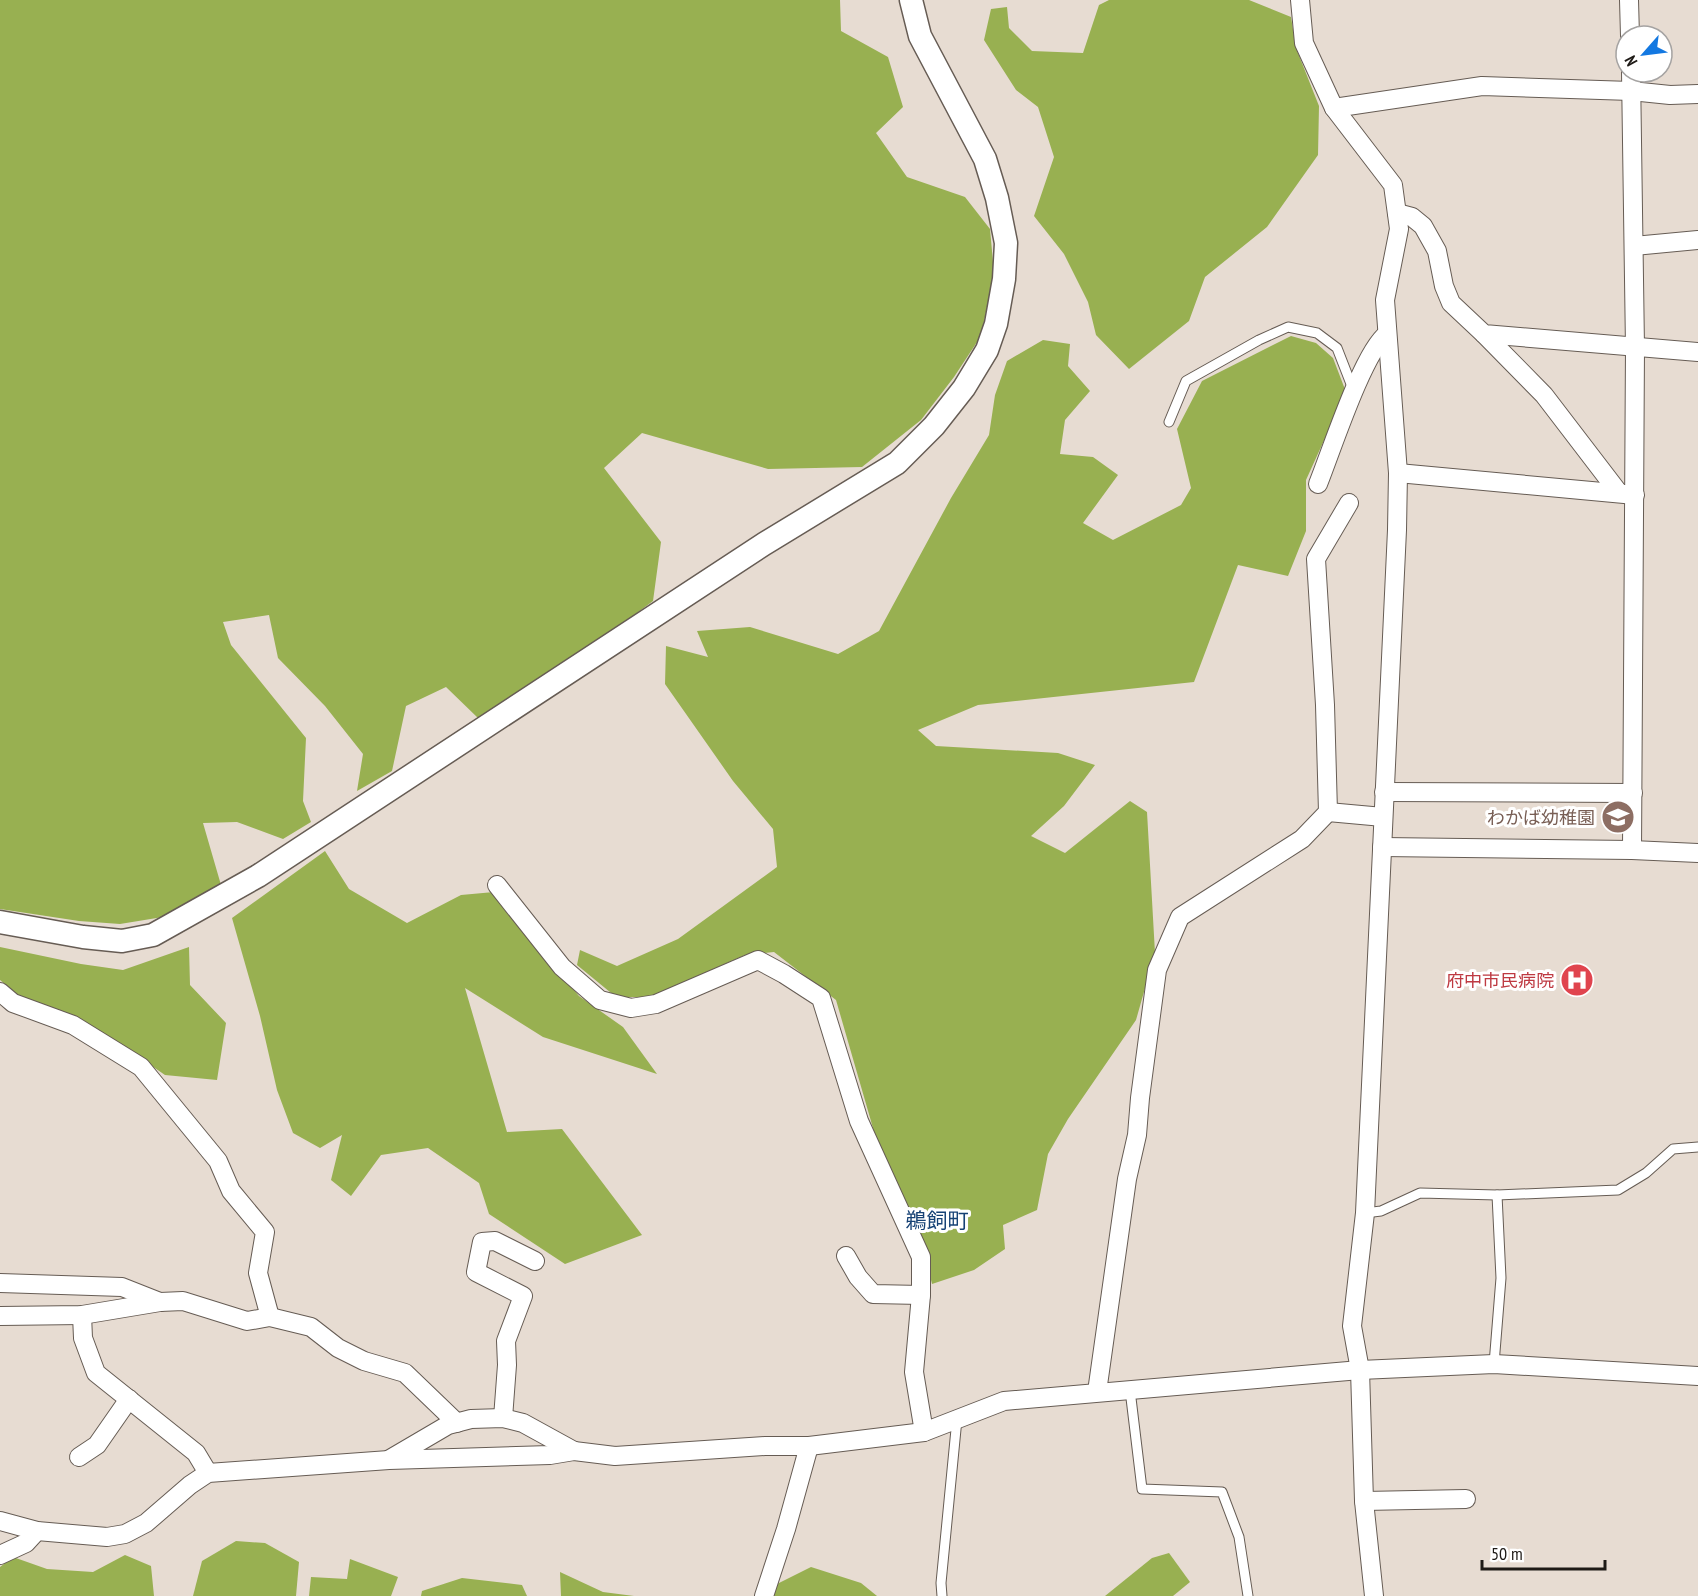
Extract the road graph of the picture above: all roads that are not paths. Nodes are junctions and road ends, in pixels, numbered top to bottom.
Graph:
1 (911, 0) edge
2 (1299, 0) edge
3 (1629, 0) edge
4 (1630, 24) edge
5 (1631, 84) edge
6 (1631, 90) junction
7 (1698, 94) edge
8 (1334, 108) junction
9 (1397, 213) junction
10 (1698, 240) edge
11 (1634, 246) junction
12 (1387, 333) junction
13 (1484, 334) junction
14 (1635, 348) junction
15 (1698, 352) edge
16 (1354, 392) junction
17 (1169, 422) dead end
18 (1398, 473) junction
19 (1318, 484) dead end
20 (1627, 494) junction
21 (1349, 503) dead end
22 (1384, 792) junction
23 (1633, 793) junction
24 (1328, 812) junction
25 (1383, 817) junction
26 (1382, 847) junction
27 (1632, 850) junction
28 (1698, 853) edge
29 (497, 885) dead end
30 (0, 922) edge
31 (0, 992) edge
32 (1698, 1148) edge
33 (1497, 1195) junction
34 (1365, 1213) junction
35 (846, 1256) dead end
36 (535, 1261) dead end
37 (0, 1283) edge
38 (921, 1295) junction
39 (160, 1302) junction
40 (0, 1316) edge
41 (82, 1316) junction
42 (270, 1317) junction
43 (1494, 1364) junction
44 (1360, 1370) junction
45 (1698, 1376) edge
46 (1130, 1390) junction
47 (1097, 1392) junction
48 (129, 1399) junction
49 (504, 1418) junction
50 (957, 1419) junction
51 (458, 1423) junction
52 (924, 1432) junction
53 (809, 1446) junction
54 (574, 1451) junction
55 (79, 1457) dead end
56 (389, 1460) junction
57 (208, 1473) junction
58 (1466, 1499) dead end
59 (1364, 1501) junction
60 (0, 1521) edge
61 (38, 1532) junction
62 (0, 1555) edge
63 (764, 1596) edge
64 (942, 1596) edge
65 (1248, 1596) edge
66 (1374, 1596) edge

1 - 30 street
2 - 8 street
3 - 4 street
5 - 6 street
6 - 7 street
6 - 8 street
6 - 11 street
8 - 9 street
9 - 12 street
9 - 13 street
10 - 11 street
11 - 14 street
12 - 16 street
12 - 18 street
13 - 14 street
13 - 20 street
14 - 15 street
14 - 20 street
16 - 17 lane
16 - 19 street
18 - 20 street
18 - 22 street
20 - 23 street
21 - 24 street
22 - 23 street
22 - 25 street
23 - 27 street
24 - 25 street
24 - 47 street
25 - 26 street
26 - 27 street
26 - 34 street
27 - 28 street
29 - 38 street
31 - 42 street
32 - 33 lane
33 - 34 lane
33 - 43 lane
34 - 44 street
35 - 38 street
36 - 49 street
37 - 39 street
38 - 52 street
39 - 41 street
39 - 42 street
40 - 41 street
41 - 48 street
42 - 51 street
43 - 44 street
43 - 45 street
44 - 46 street
44 - 59 street
46 - 47 street
46 - 65 lane
47 - 50 street
48 - 55 street
48 - 57 street
49 - 51 street
49 - 54 street
50 - 52 street
50 - 64 lane
51 - 56 street
52 - 53 street
53 - 54 street
53 - 63 street
54 - 56 street
56 - 57 street
57 - 61 street
58 - 59 street
59 - 66 street
60 - 61 street
61 - 62 street

